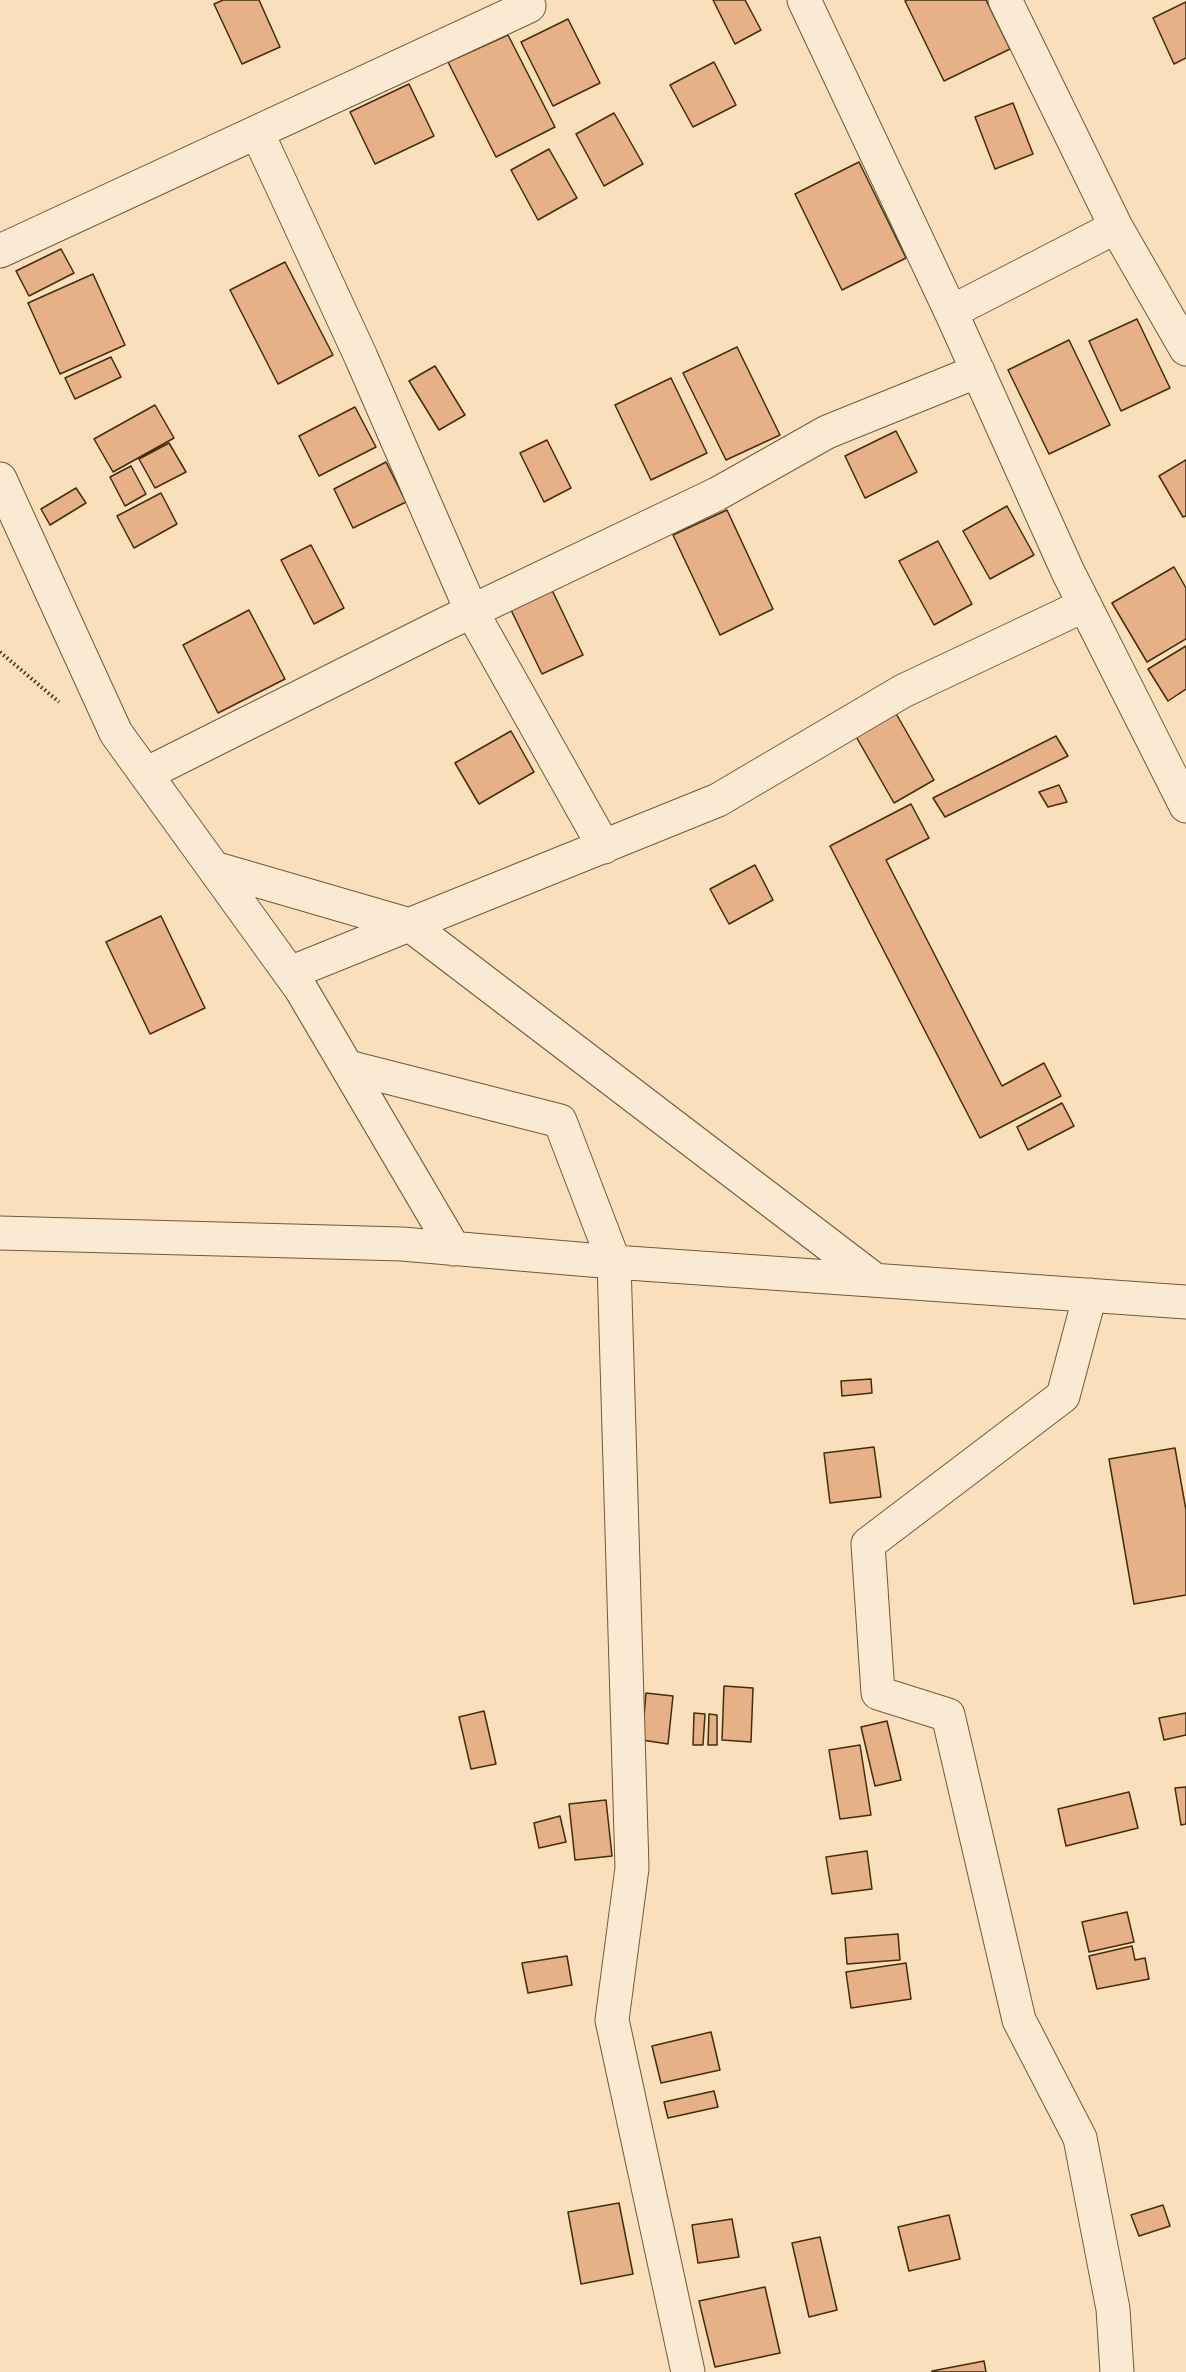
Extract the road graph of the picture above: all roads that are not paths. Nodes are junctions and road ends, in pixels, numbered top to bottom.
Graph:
1 (804, 0) edge
2 (1005, 0) edge
3 (532, 2) edge
4 (257, 132) junction
5 (1116, 227) junction
6 (0, 251) edge
7 (951, 312) junction
8 (1186, 349) edge
9 (978, 371) junction
10 (0, 479) edge
11 (1085, 605) junction
12 (472, 612) junction
13 (146, 774) junction
14 (1186, 806) edge
15 (604, 847) junction
16 (214, 868) junction
17 (410, 925) junction
18 (290, 973) junction
19 (348, 1067) junction
20 (0, 1233) edge
21 (454, 1249) junction
22 (614, 1262) junction
23 (875, 1280) junction
24 (1090, 1295) junction
25 (1186, 1302) edge
26 (688, 2372) edge
27 (1117, 2372) edge

1 - 7 street
2 - 5 street
3 - 4 street
4 - 6 street
4 - 12 street
5 - 7 street
5 - 8 street
7 - 9 street
9 - 11 street
9 - 12 street
10 - 13 street
11 - 14 street
11 - 15 street
12 - 13 street
12 - 15 street
13 - 16 street
15 - 17 street
16 - 17 street
16 - 18 street
17 - 18 street
17 - 23 street
18 - 19 street
19 - 21 street
19 - 22 street
20 - 21 street
21 - 22 street
22 - 23 street
22 - 26 street
23 - 24 street
24 - 25 street
24 - 27 street

